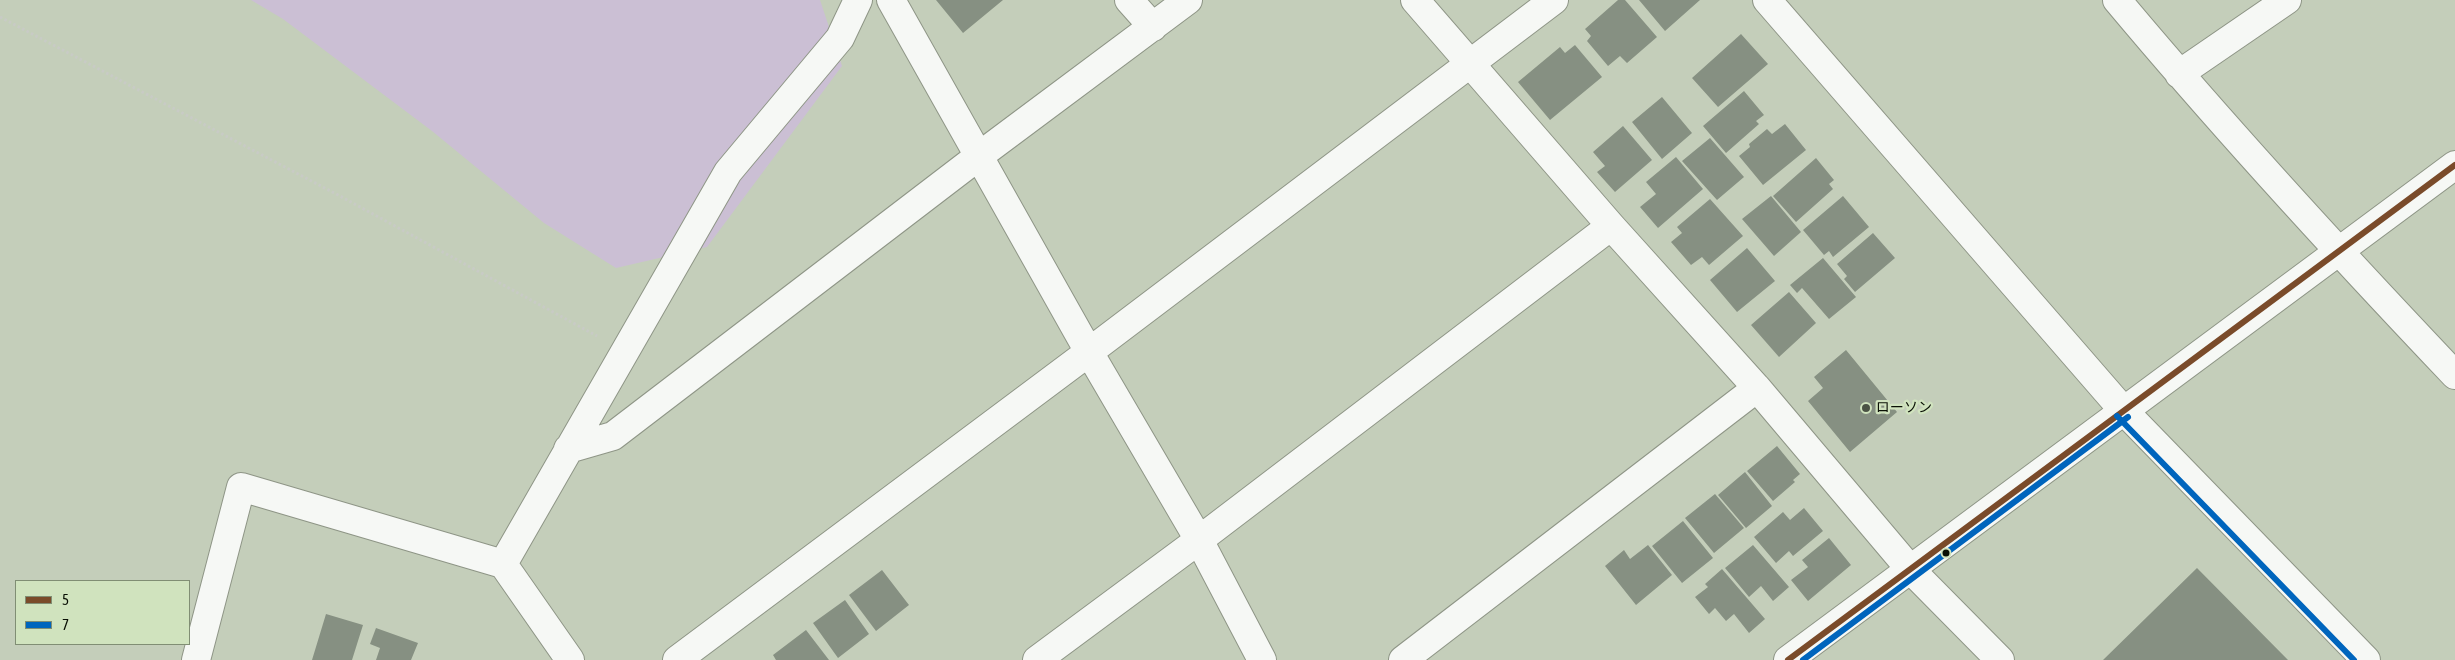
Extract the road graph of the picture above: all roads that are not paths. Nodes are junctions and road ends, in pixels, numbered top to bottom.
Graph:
1 (858, 0) edge
2 (891, 0) edge
3 (1129, 0) edge
4 (1188, 0) edge
5 (1415, 0) edge
6 (1554, 0) edge
7 (1766, 0) edge
8 (2117, 0) edge
9 (2287, 0) edge
10 (1153, 27) junction
11 (1471, 63) junction
12 (2179, 74) junction
13 (979, 156) junction
14 (2455, 165) edge
15 (1611, 226) junction
16 (2338, 252) junction
17 (1089, 352) junction
18 (2455, 376) edge
19 (1757, 388) junction
20 (2123, 410) junction
21 (568, 449) junction
22 (1199, 540) junction
23 (502, 564) junction
24 (1910, 569) junction
25 (196, 660) edge
26 (570, 660) edge
27 (677, 660) edge
28 (1037, 660) edge
29 (1262, 660) edge
30 (1403, 660) edge
31 (1788, 660) edge
32 (2000, 660) edge
33 (2366, 660) edge

1 - 21 street
2 - 13 street
3 - 10 street
4 - 10 street
5 - 11 street
6 - 11 street
7 - 20 street
8 - 12 street
9 - 12 street
10 - 13 street
11 - 15 street
11 - 17 street
12 - 16 street
13 - 17 street
13 - 21 street
14 - 16 street
15 - 19 street
15 - 22 street
16 - 18 street
16 - 20 street
17 - 22 street
17 - 27 street
19 - 24 street
19 - 30 street
20 - 24 street
20 - 33 street
21 - 23 street
22 - 28 street
22 - 29 street
23 - 25 street
23 - 26 street
24 - 31 street
24 - 32 street

